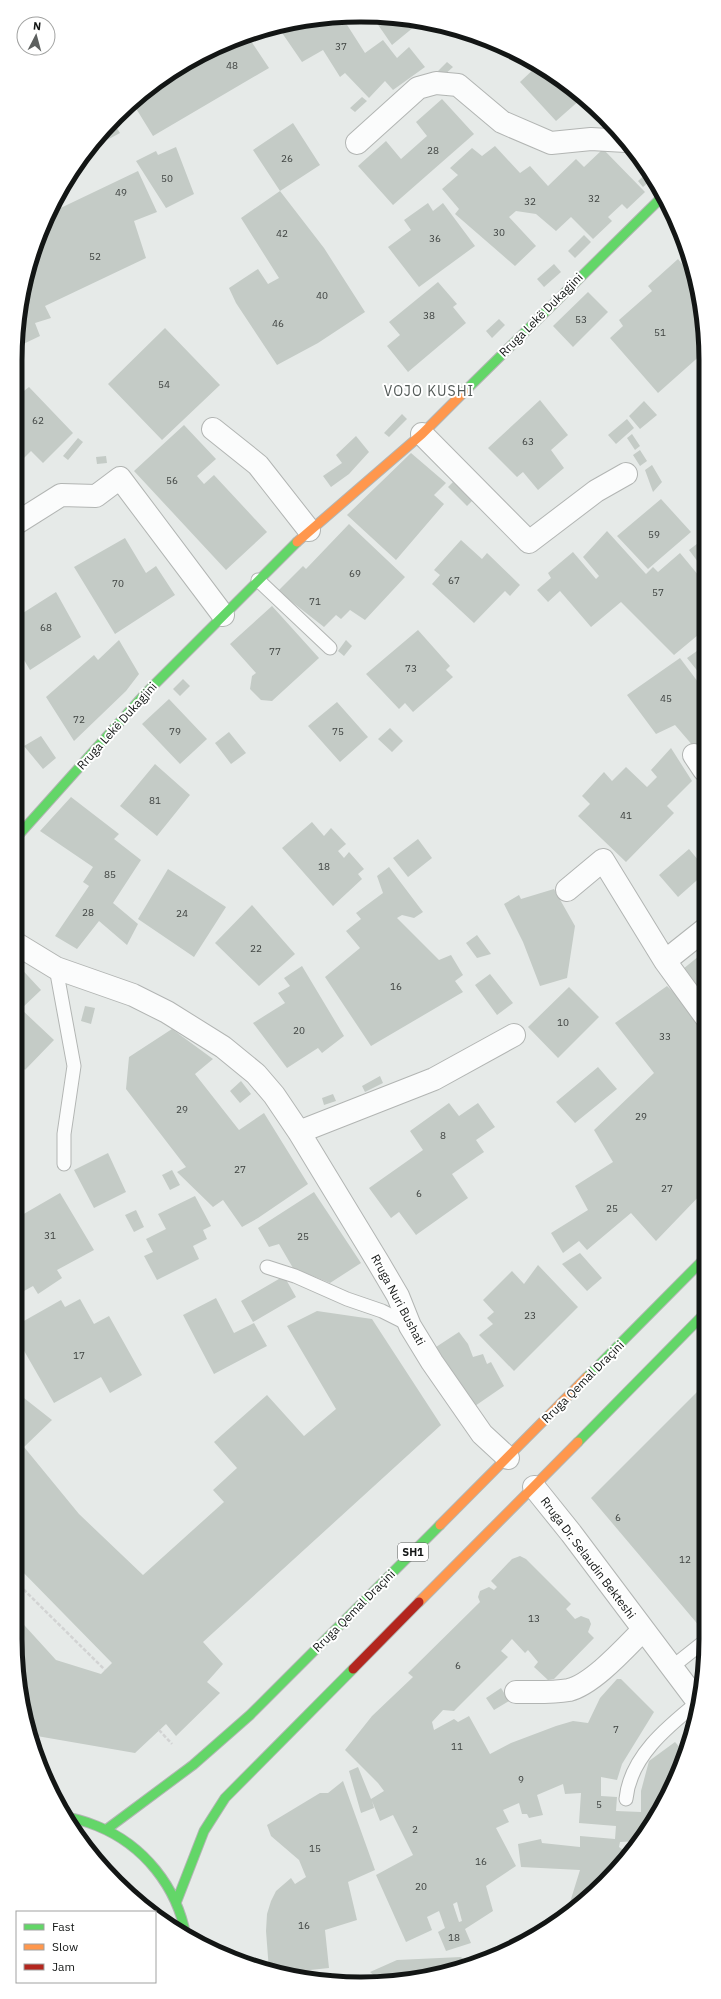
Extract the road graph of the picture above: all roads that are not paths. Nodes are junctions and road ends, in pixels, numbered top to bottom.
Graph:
1 (618, 141) edge
2 (357, 143) dead end
3 (659, 200) edge
4 (213, 429) dead end
5 (422, 434) junction
6 (626, 474) dead end
7 (22, 520) edge
8 (309, 530) junction
9 (258, 580) junction
10 (223, 615) junction
11 (330, 648) dead end
12 (22, 831) edge
13 (567, 890) dead end
14 (699, 934) edge
15 (22, 947) edge
16 (665, 961) junction
17 (56, 968) junction
18 (699, 1008) edge
19 (514, 1035) dead end
20 (299, 1132) junction
21 (64, 1164) dead end
22 (699, 1264) edge
23 (267, 1267) dead end
24 (699, 1319) edge
25 (410, 1326) junction
26 (508, 1458) junction
27 (534, 1487) junction
28 (643, 1630) junction
29 (699, 1646) edge
30 (672, 1667) junction
31 (516, 1692) dead end
32 (694, 1696) edge
33 (691, 1708) edge
34 (626, 1799) dead end
35 (74, 1820) edge
36 (107, 1829) junction
37 (176, 1903) junction
38 (183, 1927) edge

1 - 2 street
3 - 5 main road, Rruga Lekë Dukagjini
4 - 8 street
5 - 6 street
5 - 8 main road, Rruga Lekë Dukagjini
7 - 10 street
8 - 9 main road, Rruga Lekë Dukagjini
9 - 10 main road, Rruga Lekë Dukagjini
9 - 11 lane
10 - 12 main road, Rruga Lekë Dukagjini
13 - 16 street
14 - 16 street
15 - 17 street, Rruga Nuri Bushati
16 - 18 street
17 - 20 street, Rruga Nuri Bushati
17 - 21 lane
19 - 20 street
20 - 25 street, Rruga Nuri Bushati
22 - 26 main road, Rruga Qemal Draçini / SH1
23 - 25 lane
24 - 27 main road
25 - 26 street, Rruga Nuri Bushati
26 - 36 main road, Rruga Qemal Draçini / SH1
27 - 28 street, Rruga Dr. Selaudin Bekteshi
27 - 37 main road
28 - 30 street, Rruga Dr. Selaudin Bekteshi
28 - 31 street, Rruga Dr. Selaudin Bekteshi
29 - 30 lane
30 - 32 street, Rruga Dr. Selaudin Bekteshi
33 - 34 lane
35 - 36 main road
36 - 37 main road
37 - 38 main road

